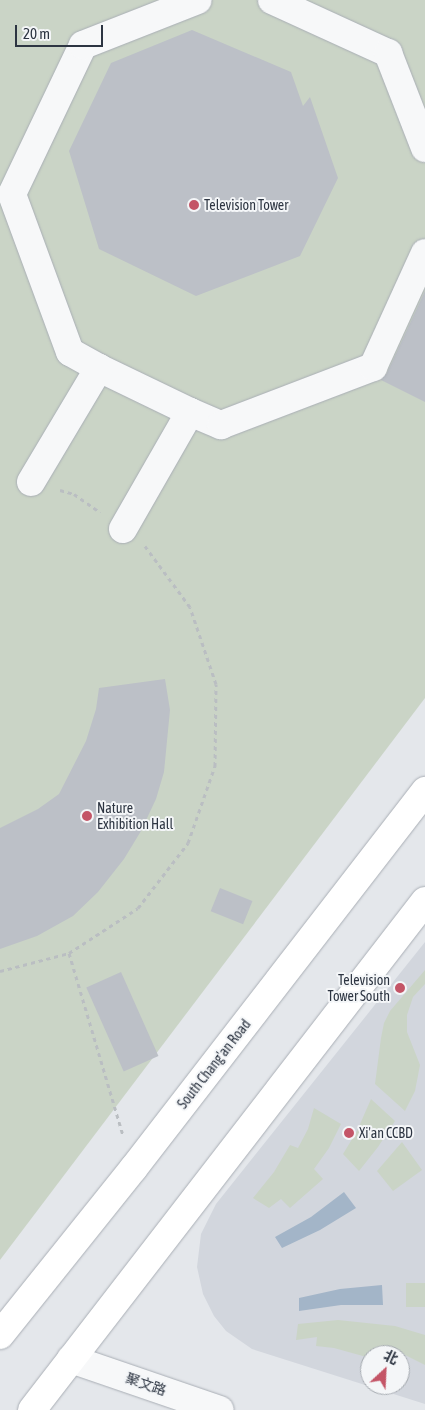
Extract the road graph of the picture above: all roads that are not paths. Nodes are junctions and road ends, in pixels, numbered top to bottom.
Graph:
1 (198, 0) edge
2 (272, 0) edge
3 (313, 8) edge
4 (425, 148) edge
5 (425, 253) edge
6 (99, 368) junction
7 (190, 412) junction
8 (31, 482) road end
9 (123, 528) road end
10 (425, 791) edge
11 (425, 902) edge
12 (0, 1335) edge
13 (71, 1359) junction
14 (32, 1410) edge
15 (220, 1410) edge

1 - 6 street
2 - 3 street
3 - 4 street
5 - 7 street
6 - 7 street
6 - 8 street
7 - 9 street
10 - 12 main road, South Chang'an Road
11 - 13 main road
13 - 14 main road
13 - 15 street, 聚文路

